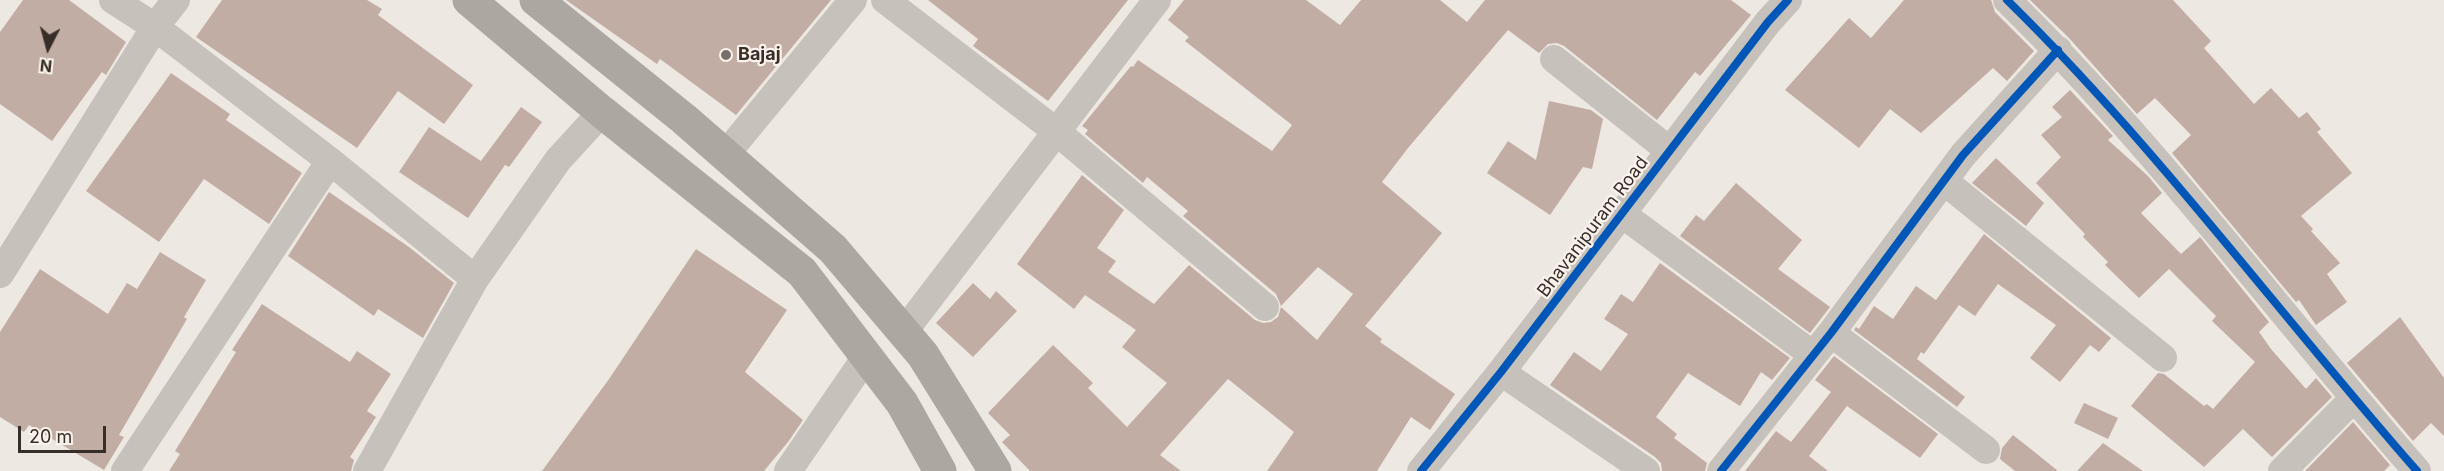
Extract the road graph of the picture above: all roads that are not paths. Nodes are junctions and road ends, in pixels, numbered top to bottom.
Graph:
1 (113, 0) edge
2 (176, 0) edge
3 (469, 0) edge
4 (853, 0) edge
5 (885, 0) edge
6 (1157, 0) edge
7 (1788, 0) edge
8 (2007, 0) edge
9 (549, 4) edge
10 (155, 27) junction
11 (2058, 50) junction
12 (1554, 59) dead end
13 (602, 112) junction
14 (1057, 132) junction
15 (1670, 151) junction
16 (725, 155) junction
17 (330, 161) junction
18 (1944, 181) junction
19 (1622, 214) junction
20 (0, 274) edge
21 (475, 279) junction
22 (1265, 307) dead end
23 (905, 330) junction
24 (1831, 333) junction
25 (1813, 355) junction
26 (866, 357) junction
27 (2163, 358) dead end
28 (1502, 372) junction
29 (2354, 398) junction
30 (1986, 450) dead end
31 (125, 471) edge
32 (367, 471) edge
33 (788, 471) edge
34 (940, 471) edge
35 (995, 471) edge
36 (1421, 471) edge
37 (1646, 471) edge
38 (1721, 471) edge
39 (2282, 471) edge
40 (2417, 471) edge

1 - 10 street
2 - 10 street
3 - 13 highway
4 - 16 street
5 - 14 street
6 - 14 street
7 - 15 street, Bhavanipuram Road
8 - 11 street
9 - 16 highway
10 - 17 street
10 - 20 street
11 - 18 street
11 - 29 street
12 - 15 street
13 - 21 street
13 - 26 highway
14 - 22 street
14 - 23 street
15 - 19 street, Bhavanipuram Road
16 - 23 highway
17 - 21 street
17 - 31 street
18 - 24 street
18 - 27 street
19 - 25 street
19 - 28 street, Bhavanipuram Road
21 - 32 street
23 - 35 highway
24 - 25 street
24 - 30 street
25 - 38 street
26 - 33 street
26 - 34 highway
28 - 36 street, Bhavanipuram Road
28 - 37 street
29 - 39 street
29 - 40 street

